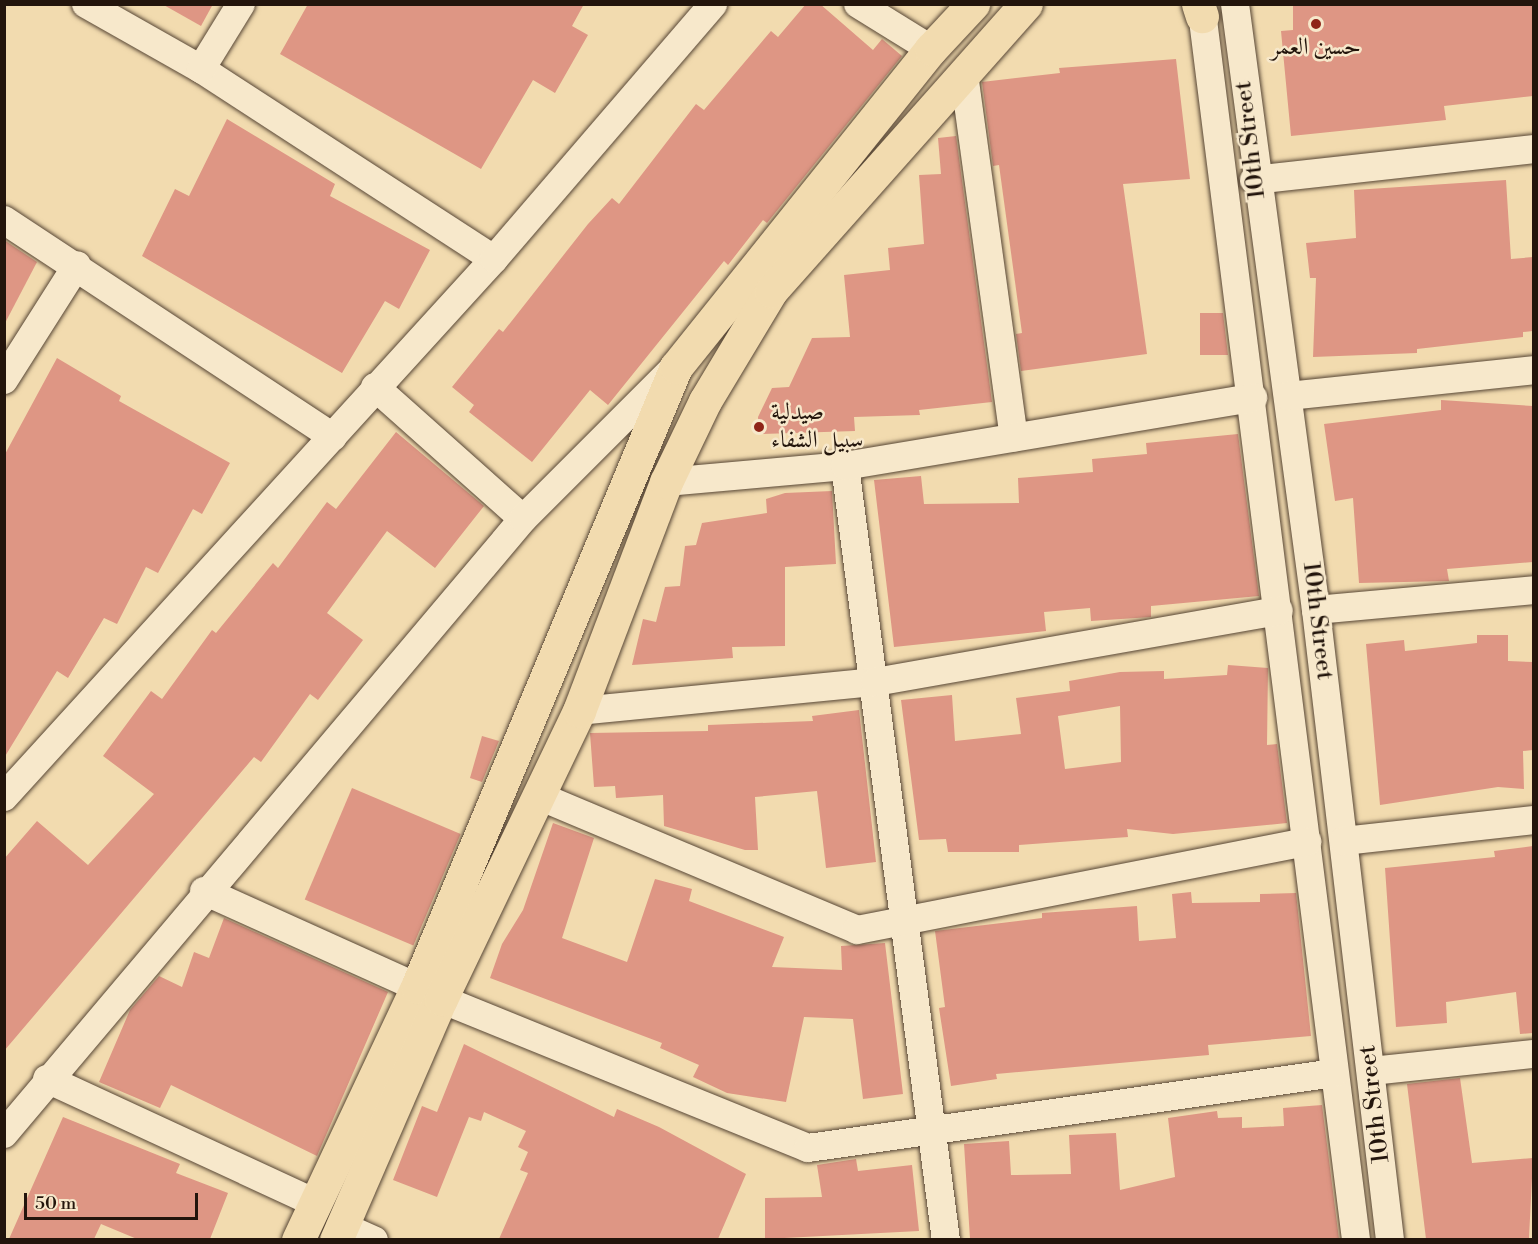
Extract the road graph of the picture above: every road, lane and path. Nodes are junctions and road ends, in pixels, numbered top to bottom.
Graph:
1 (86, 4) edge
2 (242, 4) edge
3 (713, 4) edge
4 (858, 4) edge
5 (973, 4) edge
6 (1026, 4) edge
7 (1235, 4) edge
8 (1200, 8) edge
9 (931, 49) junction
10 (201, 69) junction
11 (964, 74) junction
12 (1533, 149) edge
13 (1254, 180) junction
14 (4, 220) edge
15 (494, 259) junction
16 (77, 265) junction
17 (676, 367) junction
18 (1533, 370) edge
19 (4, 380) edge
20 (375, 387) junction
21 (1288, 396) junction
22 (1253, 398) junction
23 (333, 437) junction
24 (1014, 438) junction
25 (845, 466) junction
26 (666, 482) junction
27 (523, 519) junction
28 (1533, 590) edge
29 (1316, 610) junction
30 (1279, 611) junction
31 (875, 682) junction
32 (579, 711) junction
33 (6, 792) edge
34 (539, 796) junction
35 (1533, 820) edge
36 (1344, 841) junction
37 (1307, 842) junction
38 (204, 891) junction
39 (908, 922) junction
40 (429, 993) junction
41 (1533, 1054) edge
42 (1371, 1071) junction
43 (1335, 1073) junction
44 (47, 1079) junction
45 (4, 1134) edge
46 (935, 1134) junction
47 (315, 1203) junction
48 (339, 1233) edge
49 (298, 1239) edge
50 (374, 1239) edge
51 (946, 1239) edge
52 (1356, 1239) edge
53 (1390, 1239) edge

1 - 10 street
2 - 10 street
3 - 15 street
4 - 9 street
5 - 9 main road
6 - 11 main road
7 - 13 street, 10th Street
8 - 22 street, 10th Street
9 - 17 main road
10 - 15 street
11 - 24 street
11 - 26 main road
12 - 13 street
13 - 21 street, 10th Street
14 - 16 street
15 - 20 street
16 - 19 street
16 - 23 street
17 - 27 street
17 - 40 main road
18 - 21 street
20 - 23 street
20 - 27 street
21 - 29 street, 10th Street
22 - 24 street
22 - 30 street, 10th Street
23 - 33 street
24 - 25 street
25 - 26 street
25 - 31 street
26 - 32 main road
27 - 38 street
28 - 29 street
29 - 36 street, 10th Street
30 - 31 street
30 - 37 street, 10th Street
31 - 32 street
31 - 39 street
32 - 34 main road
34 - 39 street
34 - 40 main road
35 - 36 street
36 - 42 street, 10th Street
37 - 39 street
37 - 43 street, 10th Street
38 - 40 street
38 - 44 street
39 - 46 street
40 - 46 street
40 - 47 main road
40 - 48 main road
41 - 42 street
42 - 53 street, 10th Street
43 - 46 street
43 - 52 street, 10th Street
44 - 45 street
44 - 47 street
46 - 51 street
47 - 49 main road
48 - 50 street

